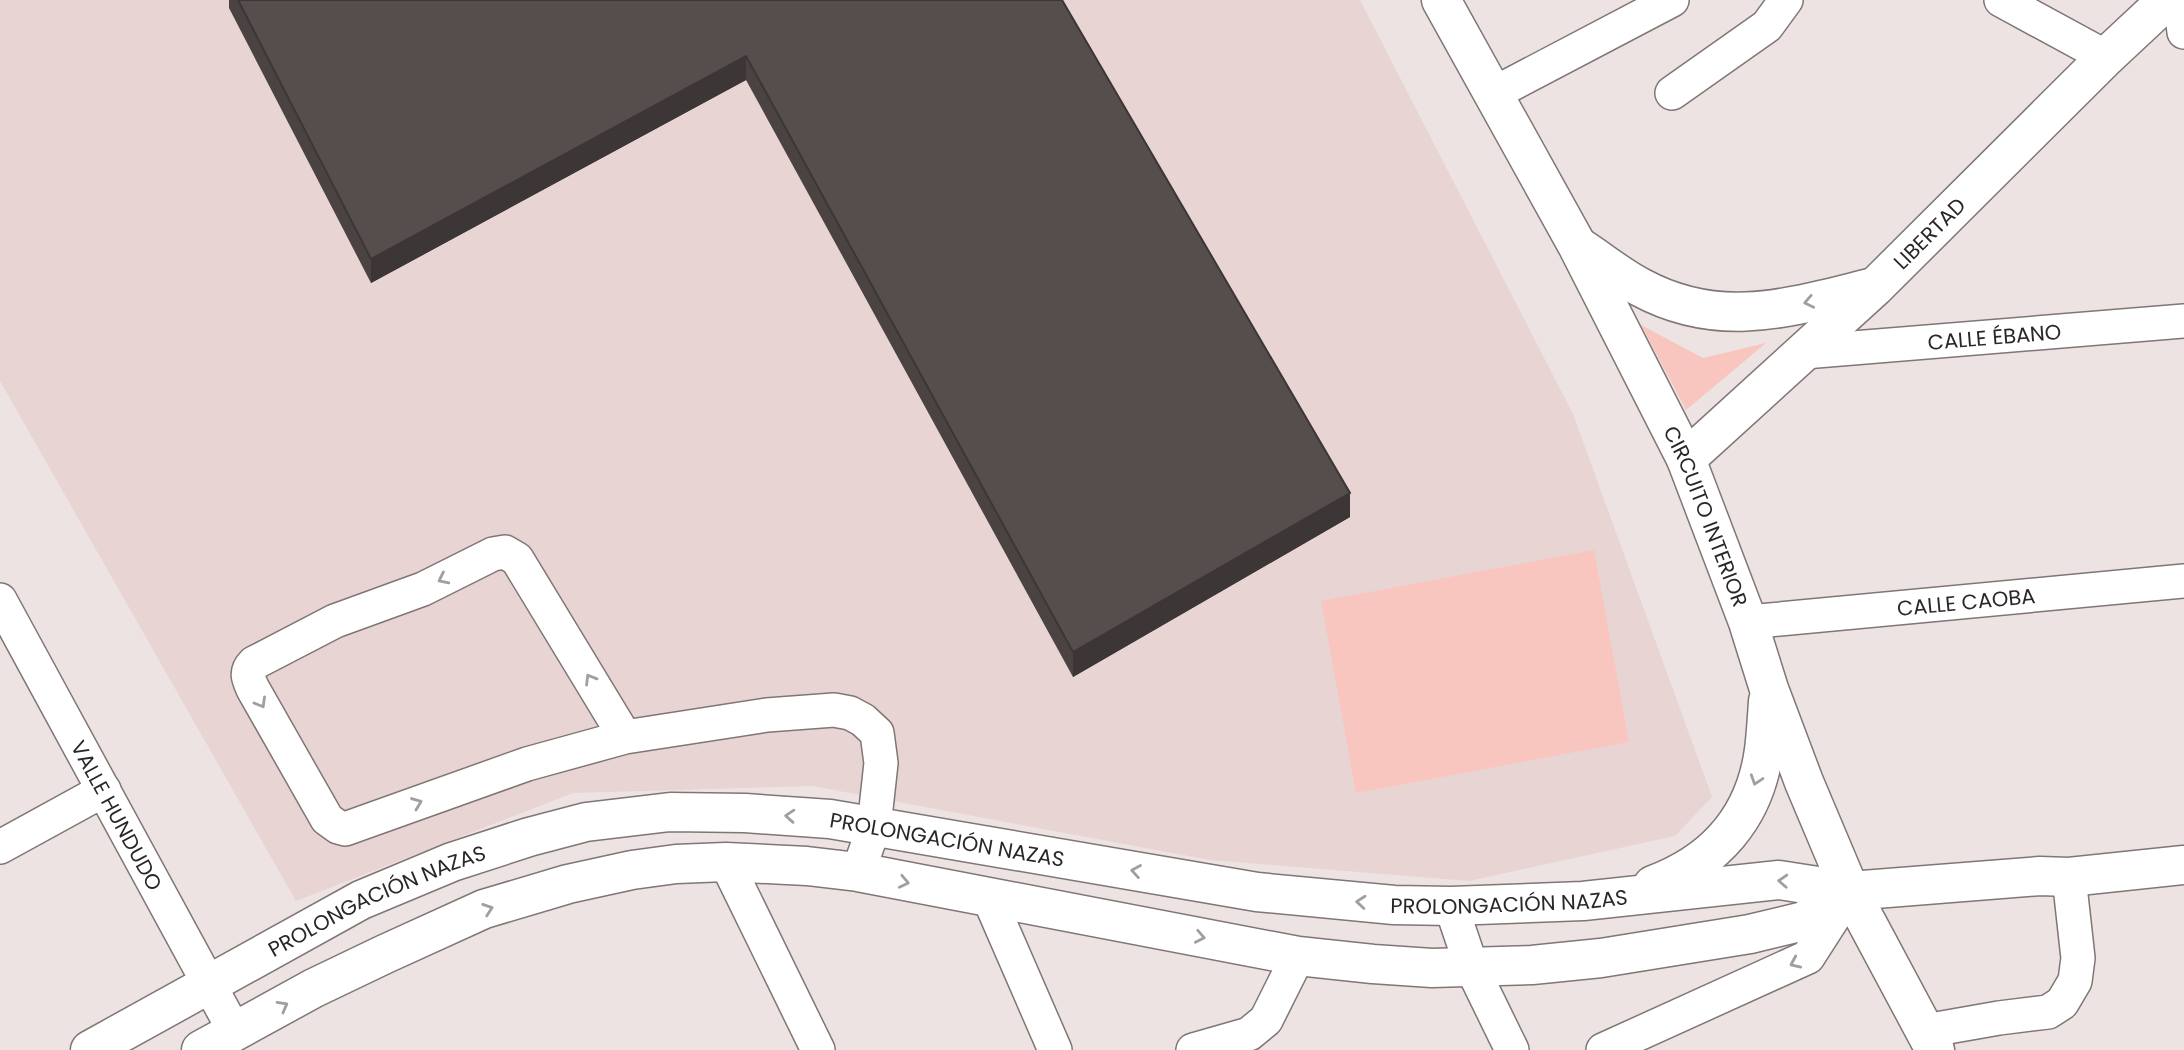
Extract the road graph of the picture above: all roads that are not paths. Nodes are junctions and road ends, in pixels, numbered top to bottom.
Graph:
1 (1441, 0) edge
2 (1672, 0) edge
3 (1786, 0) edge
4 (2001, 0) edge
5 (2167, 0) edge
6 (2180, 0) edge
7 (2184, 32) edge
8 (2106, 57) junction
9 (1672, 93) dead end
10 (1493, 94) junction
11 (1577, 245) junction
12 (1875, 287) junction
13 (2184, 321) edge
14 (1804, 352) junction
15 (1686, 459) junction
16 (2184, 581) edge
17 (0, 600) edge
18 (1748, 622) junction
19 (1769, 689) junction
20 (625, 737) junction
21 (104, 790) junction
22 (874, 827) junction
23 (0, 847) edge
24 (726, 862) junction
25 (2184, 865) edge
26 (858, 872) junction
27 (2069, 877) junction
28 (1850, 891) junction
29 (988, 896) junction
30 (1624, 897) junction
31 (1451, 906) junction
32 (1298, 956) junction
33 (1472, 968) junction
34 (209, 984) junction
35 (235, 1031) junction
36 (1930, 1041) edge
37 (90, 1050) edge
38 (201, 1050) edge
39 (818, 1050) edge
40 (1055, 1050) edge
41 (1193, 1050) edge
42 (1512, 1050) edge
43 (1603, 1050) edge

1 - 10 main road, CIRCUITO INTERIOR
2 - 10 street
3 - 9 street
4 - 8 street
5 - 8 main road, LIBERTAD
6 - 7 street
8 - 12 main road, LIBERTAD
10 - 11 main road, CIRCUITO INTERIOR
12 -> 11 main road
11 - 15 main road, CIRCUITO INTERIOR
12 - 14 main road, LIBERTAD
13 - 14 street, CALLE ÉBANO
14 - 15 main road, LIBERTAD
15 - 18 main road, CIRCUITO INTERIOR
16 - 18 street, CALLE CAOBA
17 - 21 street, VALLE HUNDUDO
18 - 19 main road, CIRCUITO INTERIOR
19 - 28 main road, CIRCUITO INTERIOR
19 -> 30 main road
20 -> 20 street
20 - 22 street
21 - 23 street
21 - 34 street, VALLE HUNDUDO
22 - 26 street
31 -> 22 main road, PROLONGACIÓN NAZAS
22 -> 34 main road, PROLONGACIÓN NAZAS
24 - 26 main road, PROLONGACIÓN NAZAS
35 -> 24 main road, PROLONGACIÓN NAZAS
24 - 39 street
25 - 27 main road, PROLONGACIÓN NAZAS
26 -> 29 main road, PROLONGACIÓN NAZAS
27 - 28 main road, PROLONGACIÓN NAZAS
27 - 36 street
28 -> 30 main road, PROLONGACIÓN NAZAS
28 - 33 main road, PROLONGACIÓN NAZAS
28 - 36 main road, CIRCUITO INTERIOR
28 -> 43 street
29 -> 32 main road, PROLONGACIÓN NAZAS
29 - 40 street
30 - 31 main road, PROLONGACIÓN NAZAS
31 - 33 street
32 - 33 main road, PROLONGACIÓN NAZAS
32 - 41 street
33 - 42 street
34 - 35 street, VALLE HUNDUDO
34 - 37 main road, PROLONGACIÓN NAZAS
35 - 38 main road, PROLONGACIÓN NAZAS

